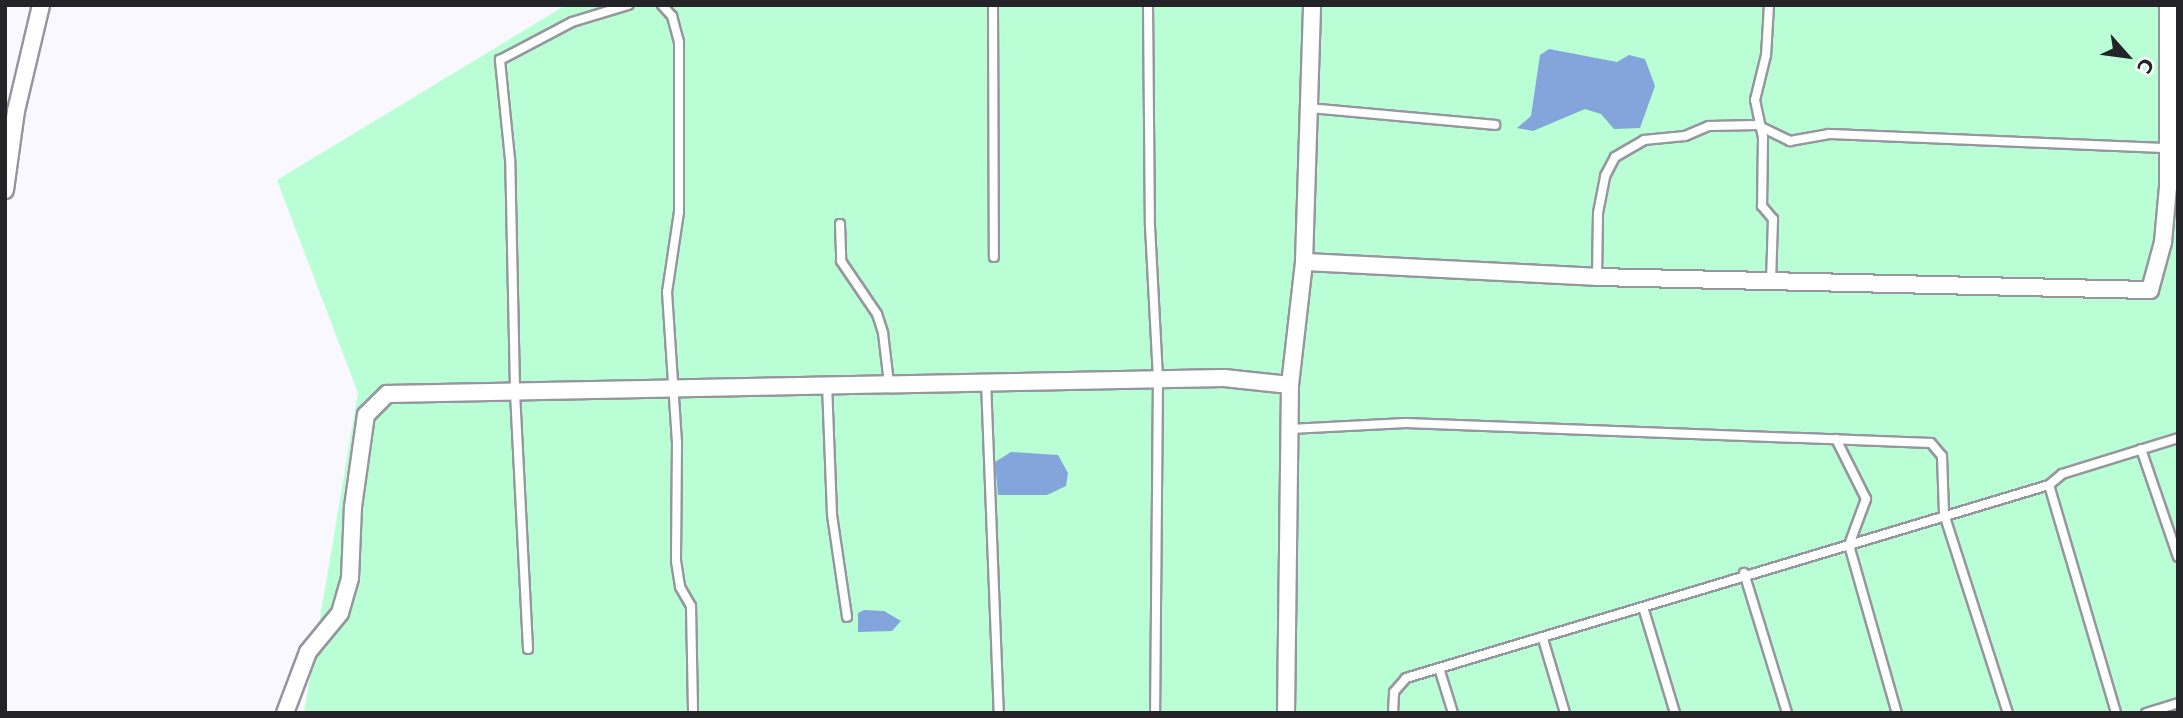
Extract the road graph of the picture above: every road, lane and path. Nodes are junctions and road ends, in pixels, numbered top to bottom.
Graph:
1 (41, 5) edge
2 (628, 5) edge
3 (662, 5) edge
4 (993, 5) edge
5 (1148, 5) edge
6 (1312, 5) edge
7 (1769, 5) edge
8 (2168, 5) edge
9 (2174, 56) edge
10 (1309, 108) junction
11 (1495, 124) dead end
12 (1757, 125) junction
13 (2166, 148) junction
14 (5, 190) edge
15 (840, 224) dead end
16 (994, 257) dead end
17 (1304, 262) junction
18 (1597, 277) junction
19 (1771, 281) junction
20 (1158, 379) junction
21 (986, 381) junction
22 (889, 383) junction
23 (827, 384) junction
24 (1290, 385) junction
25 (672, 386) junction
26 (515, 389) junction
27 (1290, 429) junction
28 (2178, 438) edge
29 (1836, 439) junction
30 (2141, 449) junction
31 (2049, 485) junction
32 (1944, 514) junction
33 (1849, 545) junction
34 (2178, 557) edge
35 (1744, 573) junction
36 (1643, 607) junction
37 (846, 617) dead end
38 (1543, 639) junction
39 (528, 649) dead end
40 (1439, 668) junction
41 (2178, 703) edge
42 (693, 711) dead end
43 (285, 713) edge
44 (999, 713) edge
45 (1155, 713) edge
46 (1286, 713) edge
47 (1393, 713) edge
48 (1453, 713) edge
49 (1565, 713) edge
50 (1675, 713) edge
51 (1787, 713) edge
52 (1897, 713) edge
53 (2008, 713) edge
54 (2116, 713) edge
55 (2146, 713) edge

1 - 14 street
2 - 26 lane
3 - 25 lane
4 - 16 lane
5 - 20 lane
6 - 10 street
7 - 12 lane
8 - 9 street
9 - 13 street
10 - 11 lane
10 - 17 street
12 - 13 lane
12 - 18 lane
12 - 19 lane
13 - 19 street
15 - 22 lane
17 - 18 street
17 - 24 street
18 - 19 street
20 - 21 street
20 - 24 street
20 - 45 lane
21 - 22 street
21 - 44 lane
22 - 23 street
23 - 25 street
23 - 37 lane
24 - 27 street
25 - 26 street
25 - 42 lane
26 - 39 lane
26 - 43 street
27 - 29 lane
27 - 46 street
28 - 30 lane
29 - 32 lane
29 - 33 lane
30 - 31 lane
30 - 34 lane
31 - 32 lane
31 - 54 lane
32 - 33 lane
32 - 53 lane
33 - 35 lane
33 - 52 lane
35 - 36 lane
35 - 51 lane
36 - 38 lane
36 - 50 lane
38 - 40 lane
38 - 49 lane
40 - 47 lane
40 - 48 lane
41 - 55 lane

